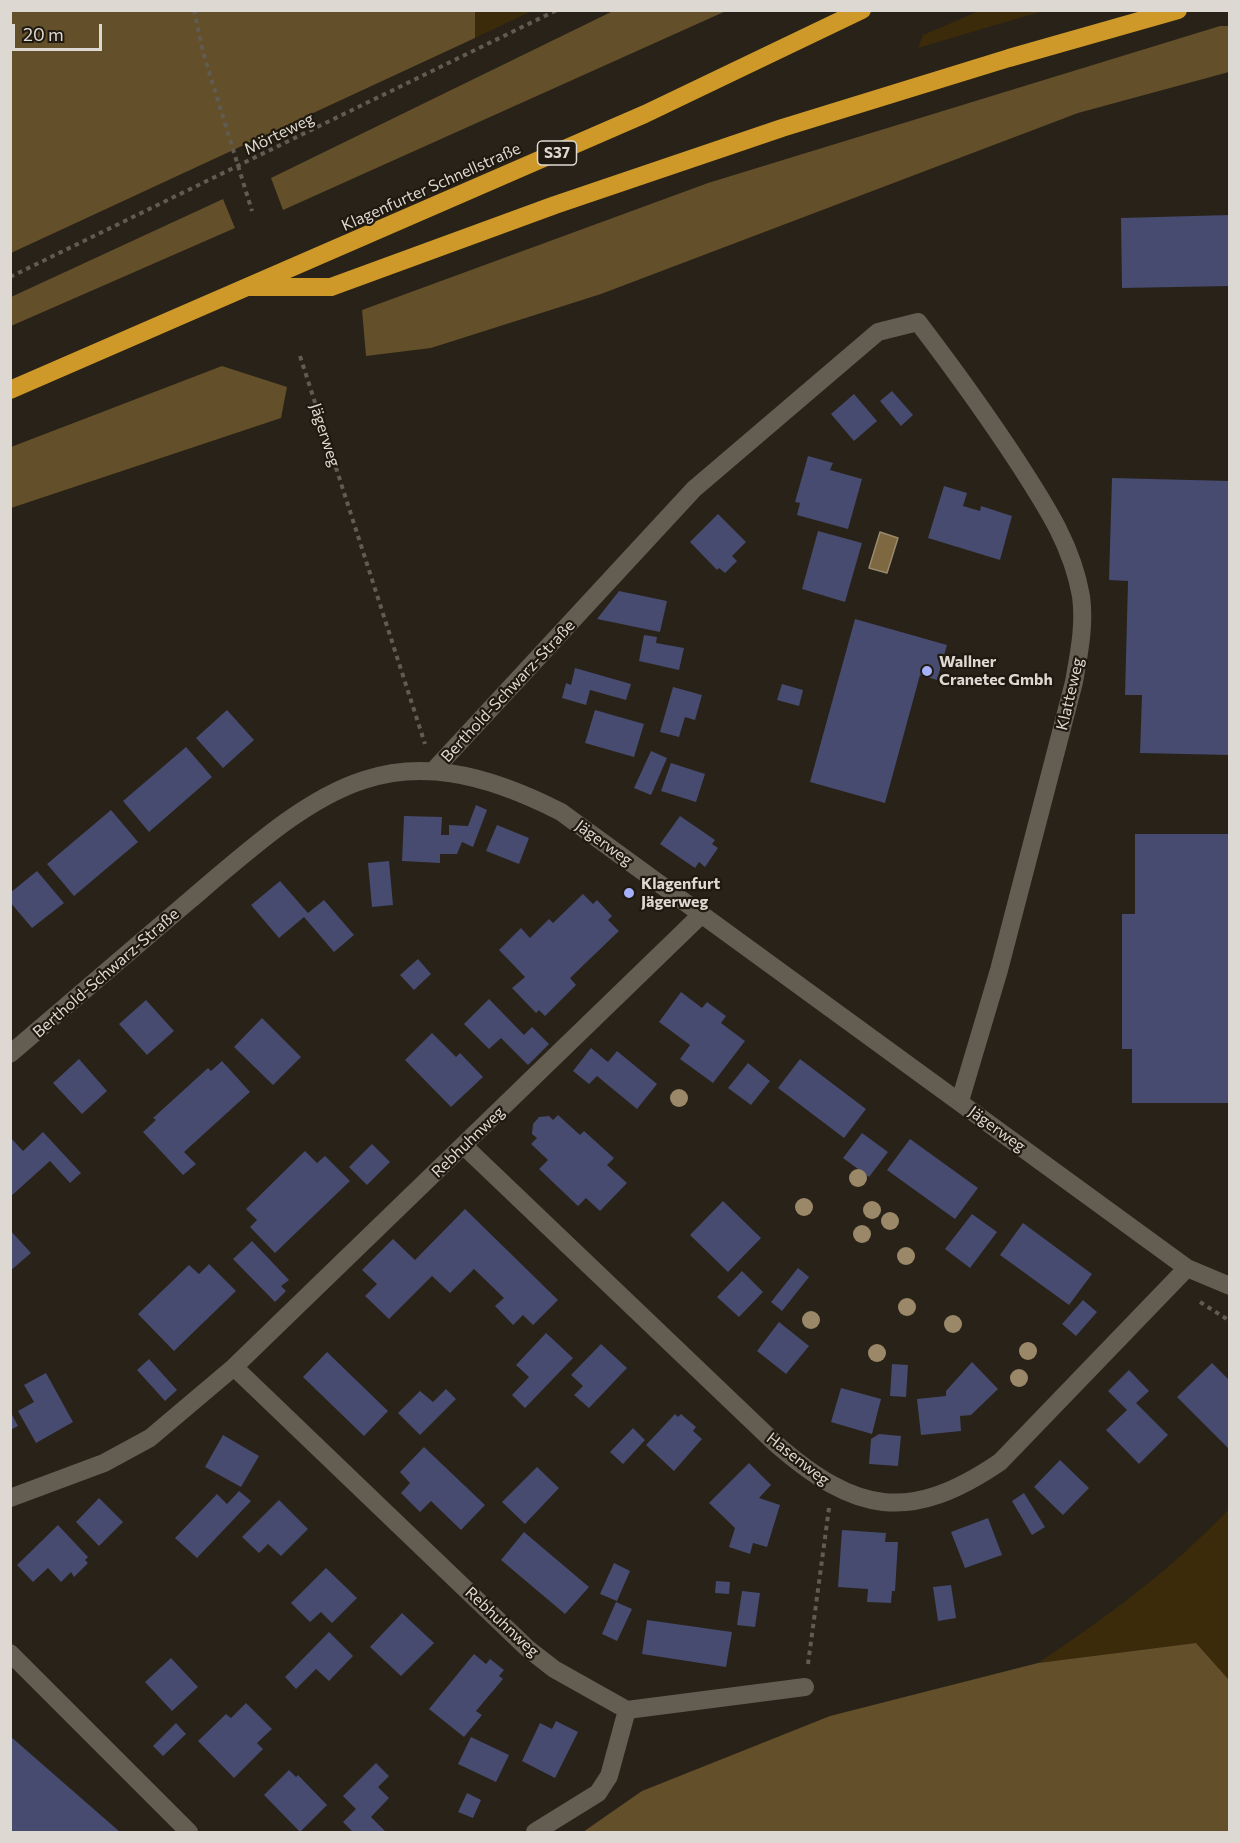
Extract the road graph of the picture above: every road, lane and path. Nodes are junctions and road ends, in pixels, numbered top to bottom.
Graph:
1 (194, 10) edge
2 (557, 10) edge
3 (862, 10) edge
4 (1178, 10) edge
5 (238, 167) junction
6 (252, 211) dead end
7 (10, 277) edge
8 (248, 287) junction
9 (918, 322) joint
10 (300, 356) dead end
11 (10, 390) edge
12 (434, 770) junction
13 (701, 915) junction
14 (10, 1054) edge
15 (960, 1101) junction
16 (464, 1146) junction
17 (1187, 1268) junction
18 (1230, 1286) edge
19 (234, 1367) junction
20 (831, 1487) junction
21 (10, 1498) edge
22 (10, 1653) edge
23 (805, 1687) joint
24 (627, 1710) junction
25 (189, 1833) edge
26 (535, 1833) edge

1 - 5 path
2 - 5 path, Mörteweg
3 - 8 highway, Klagenfurter Schnellstraße / S37
4 - 8 highway
5 - 6 path
5 - 7 path, Mörteweg
8 - 11 highway, Klagenfurter Schnellstraße / S37
9 - 12 street, Berthold-Schwarz-Straße
9 - 15 street, Klatteweg
10 - 12 path, Jägerweg
12 - 13 street, Jägerweg
12 - 14 street, Berthold-Schwarz-Straße
13 - 15 street, Jägerweg
13 - 16 street, Rebhuhnweg
15 - 17 street, Jägerweg
16 - 19 street, Rebhuhnweg
16 - 20 street, Hasenweg
17 - 18 street, Jägerweg
17 - 20 street, Hasenweg
19 - 21 street, Rebhuhnweg
19 - 24 street, Rebhuhnweg
20 - 23 path
22 - 25 street
23 - 24 street
24 - 26 street

